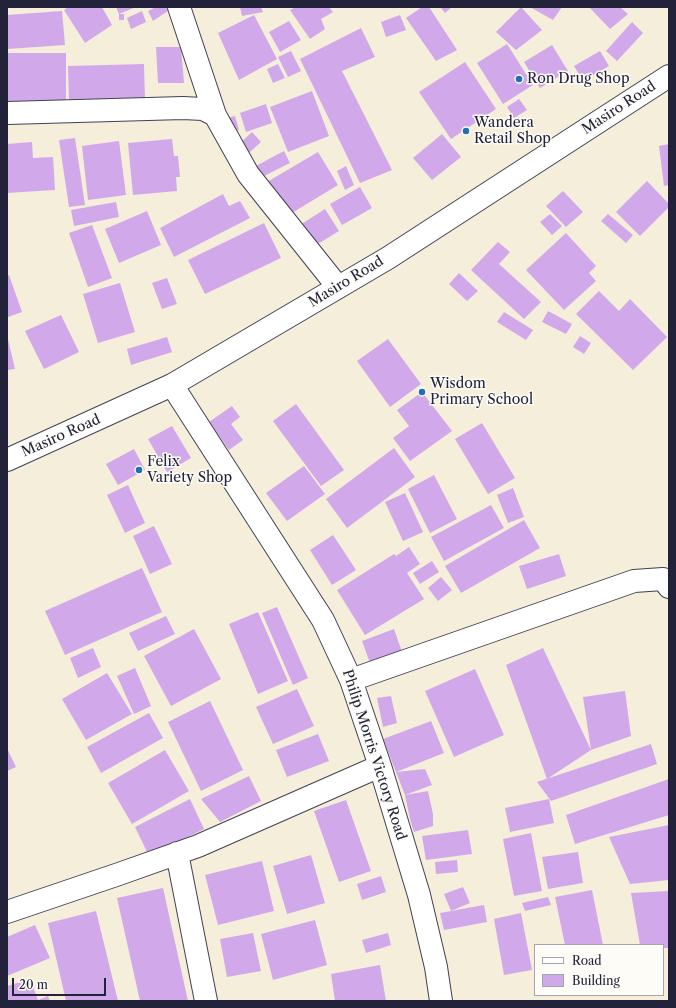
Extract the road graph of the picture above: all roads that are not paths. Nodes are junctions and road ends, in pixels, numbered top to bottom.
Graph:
1 (179, 7) edge
2 (669, 76) edge
3 (7, 113) edge
4 (215, 115) junction
5 (338, 287) junction
6 (172, 385) junction
7 (7, 460) edge
8 (669, 587) edge
9 (352, 680) junction
10 (380, 766) junction
11 (177, 854) junction
12 (7, 912) edge
13 (206, 1001) edge
14 (441, 1001) edge

1 - 4 street
2 - 5 street, Masiro Road
3 - 4 street
4 - 5 street
5 - 6 street, Masiro Road
6 - 7 street, Masiro Road
6 - 9 street, Philip Morris Victory Road
8 - 9 street
9 - 10 street, Philip Morris Victory Road
10 - 11 street
10 - 14 street, Philip Morris Victory Road
11 - 12 street
11 - 13 street

